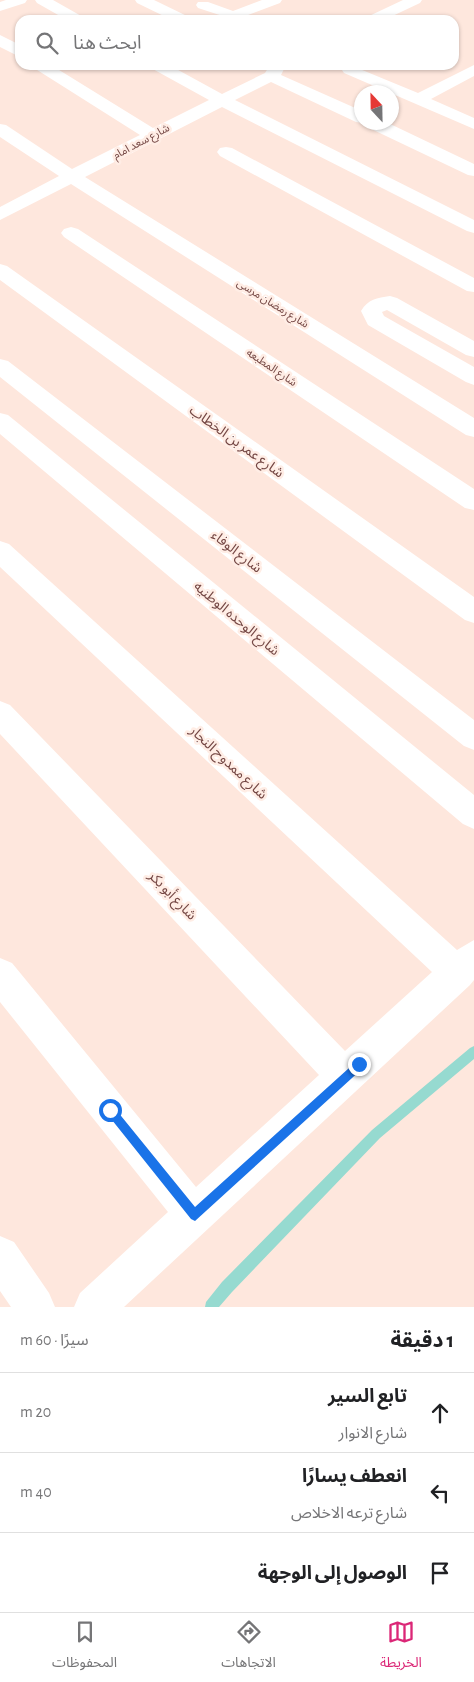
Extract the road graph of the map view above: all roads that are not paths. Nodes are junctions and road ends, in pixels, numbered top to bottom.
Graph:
1 (20, 0) edge
2 (42, 0) edge
3 (142, 0) edge
4 (275, 0) edge
5 (415, 0) edge
6 (203, 4) dead end
7 (0, 7) edge
8 (396, 9) junction
9 (69, 15) edge
10 (174, 15) edge
11 (230, 15) edge
12 (236, 15) edge
13 (383, 15) edge
14 (410, 15) edge
15 (0, 40) edge
16 (15, 49) edge
17 (48, 70) edge
18 (166, 70) edge
19 (273, 70) edge
20 (279, 70) edge
21 (350, 70) dead end
22 (474, 70) edge
23 (222, 100) junction
24 (418, 100) junction
25 (354, 113) edge
26 (473, 123) edge
27 (0, 128) edge
28 (388, 130) edge
29 (152, 135) junction
30 (226, 152) dead end
31 (474, 171) edge
32 (72, 177) junction
33 (0, 214) edge
34 (474, 227) edge
35 (71, 233) dead end
36 (0, 270) edge
37 (474, 286) edge
38 (474, 350) edge
39 (0, 366) edge
40 (474, 378) edge
41 (0, 421) edge
42 (474, 429) edge
43 (474, 501) edge
44 (0, 551) edge
45 (474, 612) edge
46 (0, 714) edge
47 (474, 737) edge
48 (474, 814) edge
49 (466, 965) edge
50 (0, 975) edge
51 (345, 1077) junction
52 (195, 1215) junction
53 (0, 1256) edge
54 (35, 1307) edge
55 (94, 1307) edge

1 - 7 street
2 - 9 street
3 - 10 street
4 - 12 street
5 - 8 street
6 - 11 street
8 - 13 street
8 - 14 street
15 - 16 street
17 - 29 street
18 - 23 street
19 - 23 street, شارع سعد امام
20 - 25 street
21 - 24 street
22 - 24 street
23 - 29 street, شارع سعد امام
23 - 34 street
24 - 26 street
27 - 32 street, شارع رمضان مرسى
28 - 31 street
29 - 32 street, شارع سعد امام
30 - 37 street
32 - 33 street, شارع سعد امام
32 - 42 street, شارع رمضان مرسى
35 - 43 street, شارع المطبعه
36 - 45 street, شارع عمر بن الخطاب
38 - 40 street
39 - 47 street, شارع الوفاء
41 - 48 street, شارع الوحده الوطنيه
44 - 49 street, شارع ممدوح النجار
46 - 51 street, شارع أبو بكر
49 - 51 street
50 - 52 street
51 - 52 street
52 - 55 street
53 - 54 street

